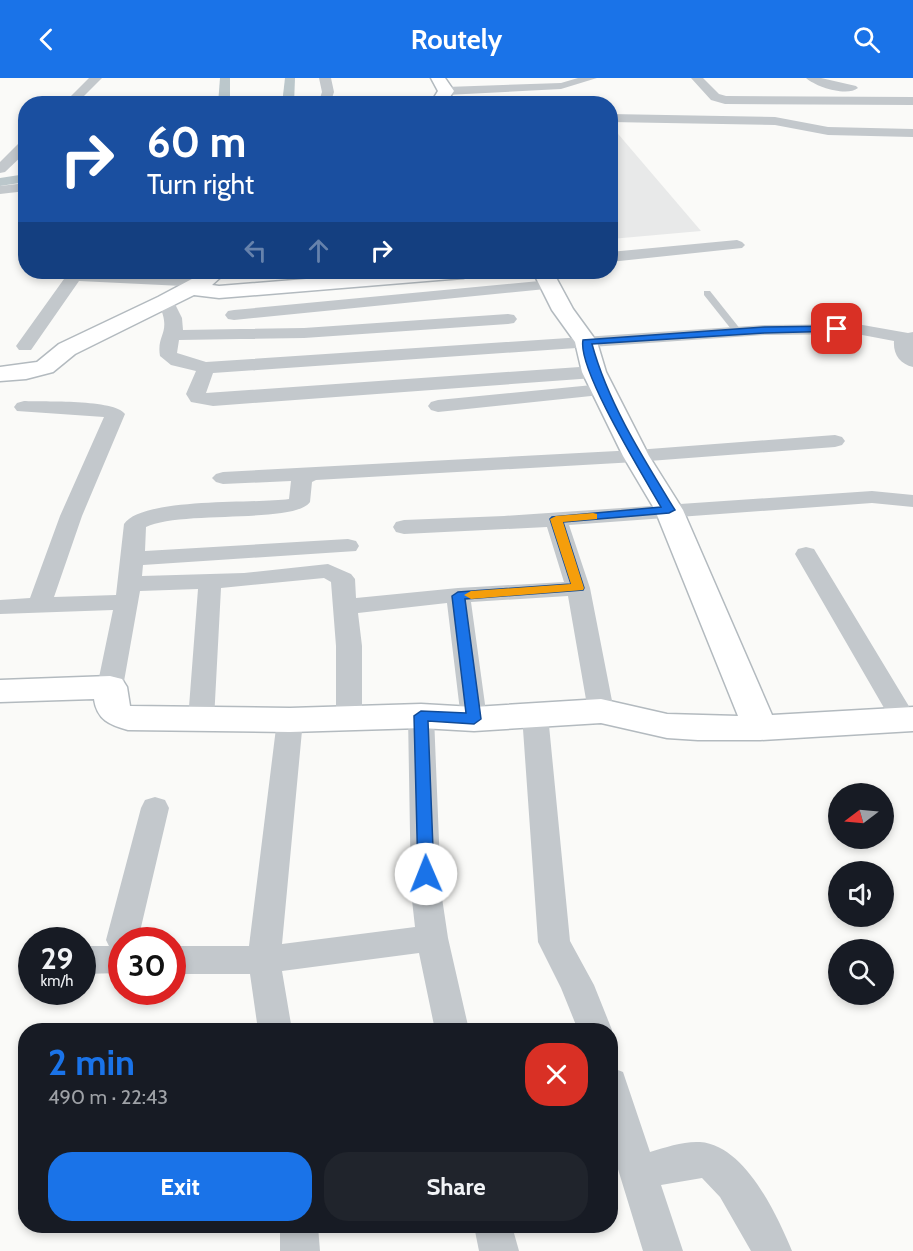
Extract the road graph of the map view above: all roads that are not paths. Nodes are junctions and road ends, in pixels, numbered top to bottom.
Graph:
1 (96, 78) edge
2 (325, 78) edge
3 (591, 78) edge
4 (697, 78) edge
5 (720, 78) edge
6 (812, 78) edge
7 (762, 87) dead end
8 (441, 92) edge
9 (713, 94) junction
10 (77, 96) edge
11 (327, 96) edge
12 (457, 96) edge
13 (825, 96) junction
14 (879, 100) junction
15 (913, 101) edge
16 (836, 113) dead end
17 (618, 118) edge
18 (913, 133) edge
19 (18, 153) edge
20 (1, 164) edge
21 (18, 188) edge
22 (0, 190) edge
23 (737, 245) dead end
24 (618, 256) edge
25 (72, 279) edge
26 (184, 279) edge
27 (378, 279) edge
28 (538, 279) edge
29 (547, 279) edge
30 (205, 280) edge
31 (707, 293) dead end
32 (166, 302) junction
33 (234, 315) dead end
34 (508, 319) dead end
35 (738, 332) junction
36 (173, 334) junction
37 (910, 337) edge
38 (586, 342) junction
39 (25, 346) dead end
40 (913, 362) edge
41 (206, 368) junction
42 (0, 374) edge
43 (599, 381) junction
44 (438, 406) dead end
45 (24, 408) dead end
46 (835, 441) dead end
47 (636, 456) junction
48 (310, 474) junction
49 (223, 478) dead end
50 (913, 501) edge
51 (669, 510) junction
52 (556, 519) junction
53 (404, 527) dead end
54 (348, 546) dead end
55 (806, 554) dead end
56 (134, 559) junction
57 (210, 581) junction
58 (578, 588) junction
59 (128, 593) junction
60 (458, 596) junction
61 (39, 606) junction
62 (0, 607) edge
63 (345, 607) junction
64 (110, 687) junction
65 (0, 691) edge
66 (601, 711) junction
67 (535, 715) junction
68 (421, 716) junction
69 (349, 718) junction
70 (474, 719) junction
71 (909, 719) edge
72 (201, 720) junction
73 (290, 720) junction
74 (760, 728) junction
75 (155, 808) dead end
76 (127, 927) edge
77 (432, 938) junction
78 (186, 960) edge
79 (264, 960) junction
80 (274, 1023) edge
81 (450, 1023) edge
82 (592, 1023) edge
83 (618, 1109) edge
84 (638, 1173) junction
85 (299, 1233) edge
86 (495, 1233) edge
87 (300, 1251) edge
88 (499, 1251) edge
89 (663, 1251) edge
90 (772, 1251) edge

1 - 10 street
2 - 11 street
3 - 8 street
4 - 9 street
5 - 9 street
6 - 14 street
7 - 13 street
8 - 12 street
9 - 13 street
13 - 14 street
13 - 16 street
14 - 15 street
17 - 18 street
19 - 20 street
21 - 22 street
23 - 24 street
25 - 39 street
26 - 30 street
27 - 30 street
28 - 33 street
29 - 38 street
30 - 32 street
31 - 35 lane
32 - 36 street
32 - 42 street
34 - 36 street
35 - 37 street
35 - 38 street
36 - 41 street
37 - 40 street
38 - 41 street
38 - 43 street
41 - 43 street
43 - 44 street
43 - 47 street
45 - 61 street
46 - 47 street
47 - 48 street
47 - 51 street
48 - 49 street
48 - 56 street
50 - 51 street
51 - 52 street
51 - 74 street
52 - 53 street
52 - 58 street
54 - 56 street
55 - 71 street
56 - 59 street
57 - 59 street
57 - 63 street
57 - 72 street
58 - 60 street
58 - 66 street
59 - 61 street
59 - 64 street
60 - 63 street
60 - 70 street
61 - 62 street
63 - 69 street
64 - 65 street
64 - 72 street
66 - 67 street
66 - 74 street
67 - 70 street
67 - 82 street
68 - 69 street
68 - 70 street
68 - 77 street
69 - 73 street
71 - 74 street
72 - 73 street
73 - 79 street
75 - 76 street
77 - 79 street
77 - 81 street
78 - 79 street
79 - 80 street
83 - 84 street
84 - 89 street
84 - 90 street
85 - 87 street
86 - 88 street

